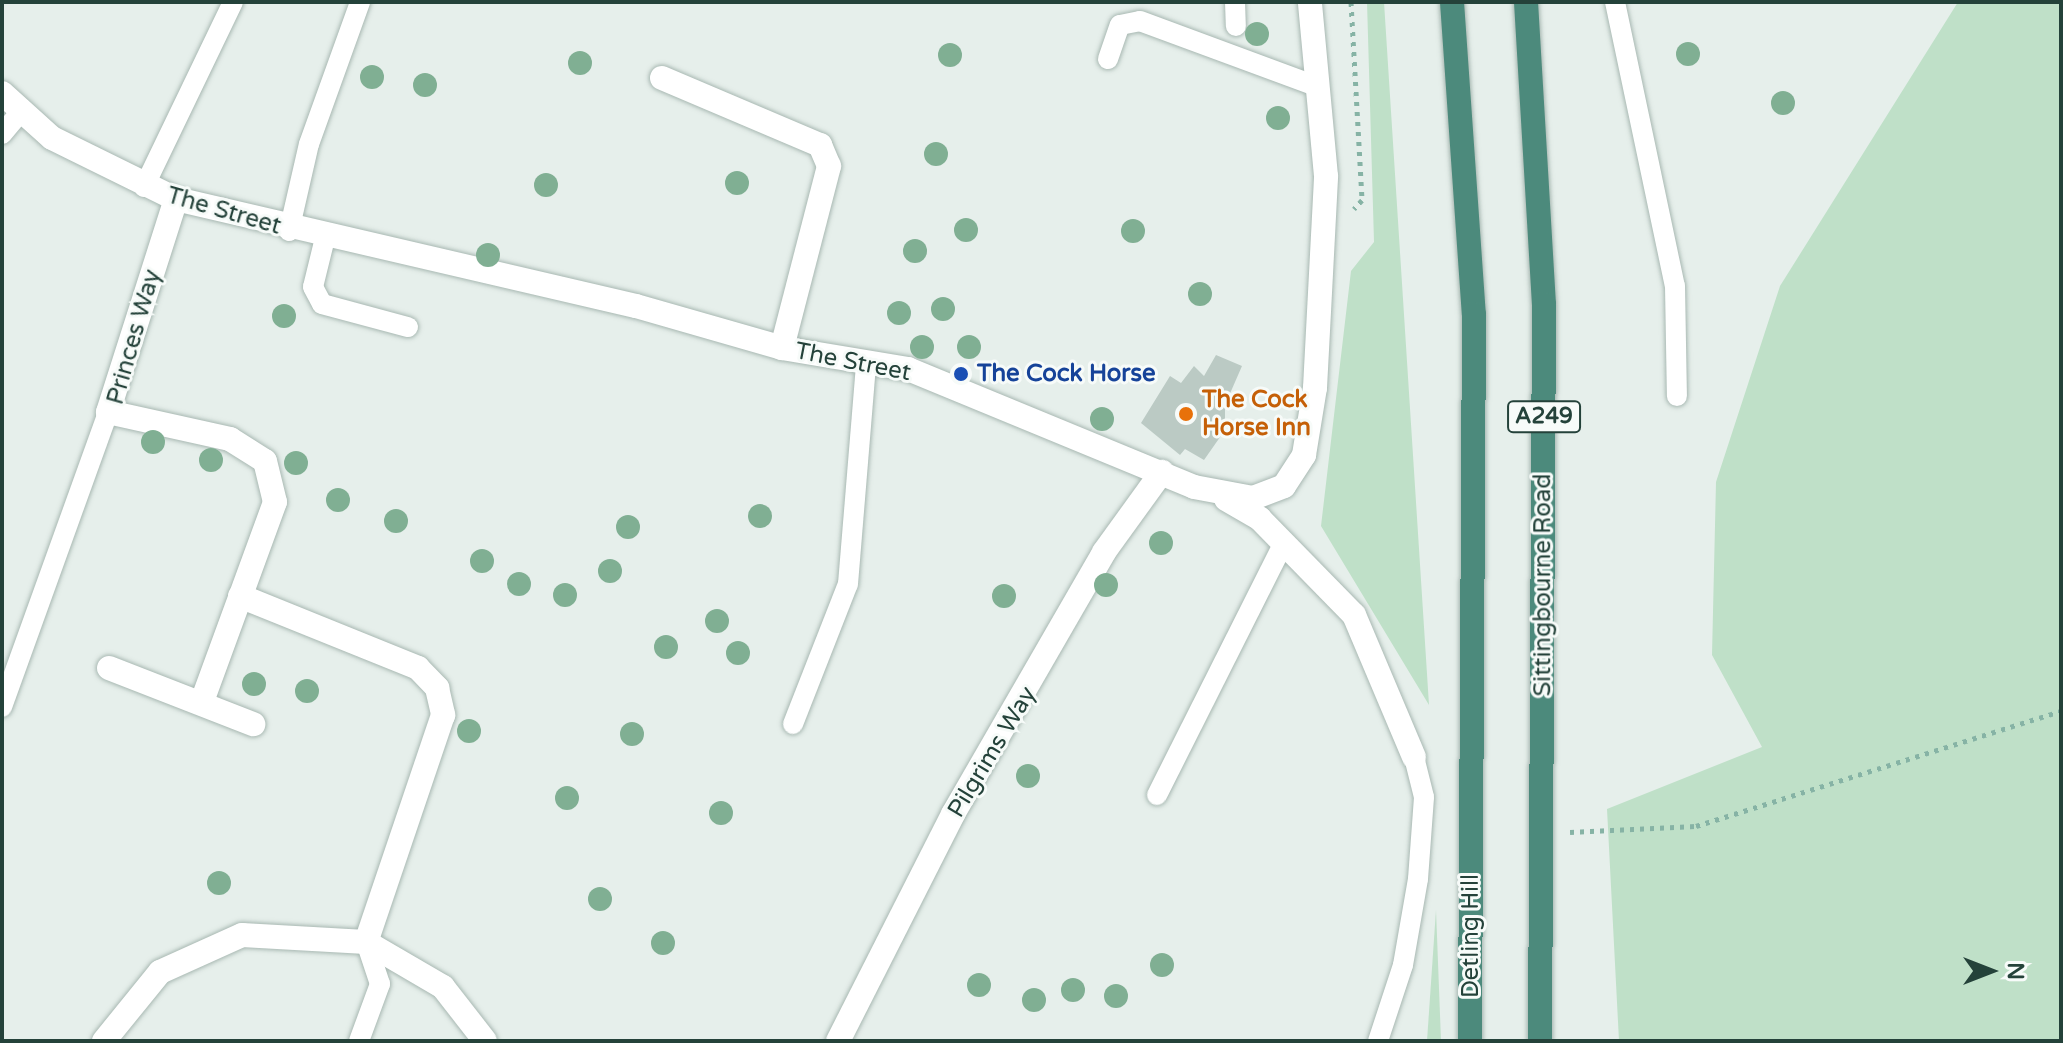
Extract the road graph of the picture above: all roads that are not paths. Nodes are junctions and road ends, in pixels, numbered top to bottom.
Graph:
1 (233, 2) edge
2 (360, 2) edge
3 (1235, 2) edge
4 (1310, 2) edge
5 (1452, 2) edge
6 (1526, 2) edge
7 (1615, 2) edge
8 (1236, 26) dead end
9 (1108, 59) dead end
10 (662, 78) dead end
11 (1318, 87) junction
12 (2, 93) edge
13 (19, 114) junction
14 (2, 134) edge
15 (144, 187) junction
16 (176, 199) junction
17 (289, 231) junction
18 (325, 238) junction
19 (408, 327) dead end
20 (782, 348) junction
21 (866, 366) junction
22 (1677, 396) dead end
23 (108, 412) junction
24 (1162, 472) junction
25 (1224, 498) junction
26 (1283, 544) junction
27 (240, 596) junction
28 (109, 668) dead end
29 (202, 701) junction
30 (2, 707) edge
31 (253, 724) dead end
32 (793, 724) dead end
33 (1414, 757) joint
34 (1157, 795) dead end
35 (366, 942) junction
36 (104, 1041) edge
37 (359, 1041) edge
38 (485, 1041) edge
39 (838, 1041) edge
40 (1378, 1041) edge
41 (1470, 1041) edge
42 (1540, 1041) edge

1 - 15 lane
2 - 17 lane
3 - 8 lane
4 - 11 street, The Street
5 - 41 highway, Detling Hill / A249
6 - 42 highway, Sittingbourne Road / A249
7 - 22 lane
9 - 11 lane
10 - 20 street
11 - 25 street, The Street
12 - 13 street, The Street
13 - 14 lane
13 - 15 street, The Street
15 - 16 street, The Street
16 - 17 street, The Street
16 - 23 street, Princes Way
17 - 18 street, The Street
18 - 19 lane
18 - 20 street, The Street
20 - 21 street, The Street
21 - 24 street, The Street
21 - 32 lane
23 - 27 street, Princes Way
23 - 30 lane
24 - 25 street, The Street
24 - 39 street, Pilgrims Way
25 - 26 street
26 - 33 street
26 - 34 lane
27 - 29 street, Princes Way
27 - 35 street
28 - 29 street
29 - 31 street
33 - 40 lane
35 - 36 street
35 - 37 lane
35 - 38 street

